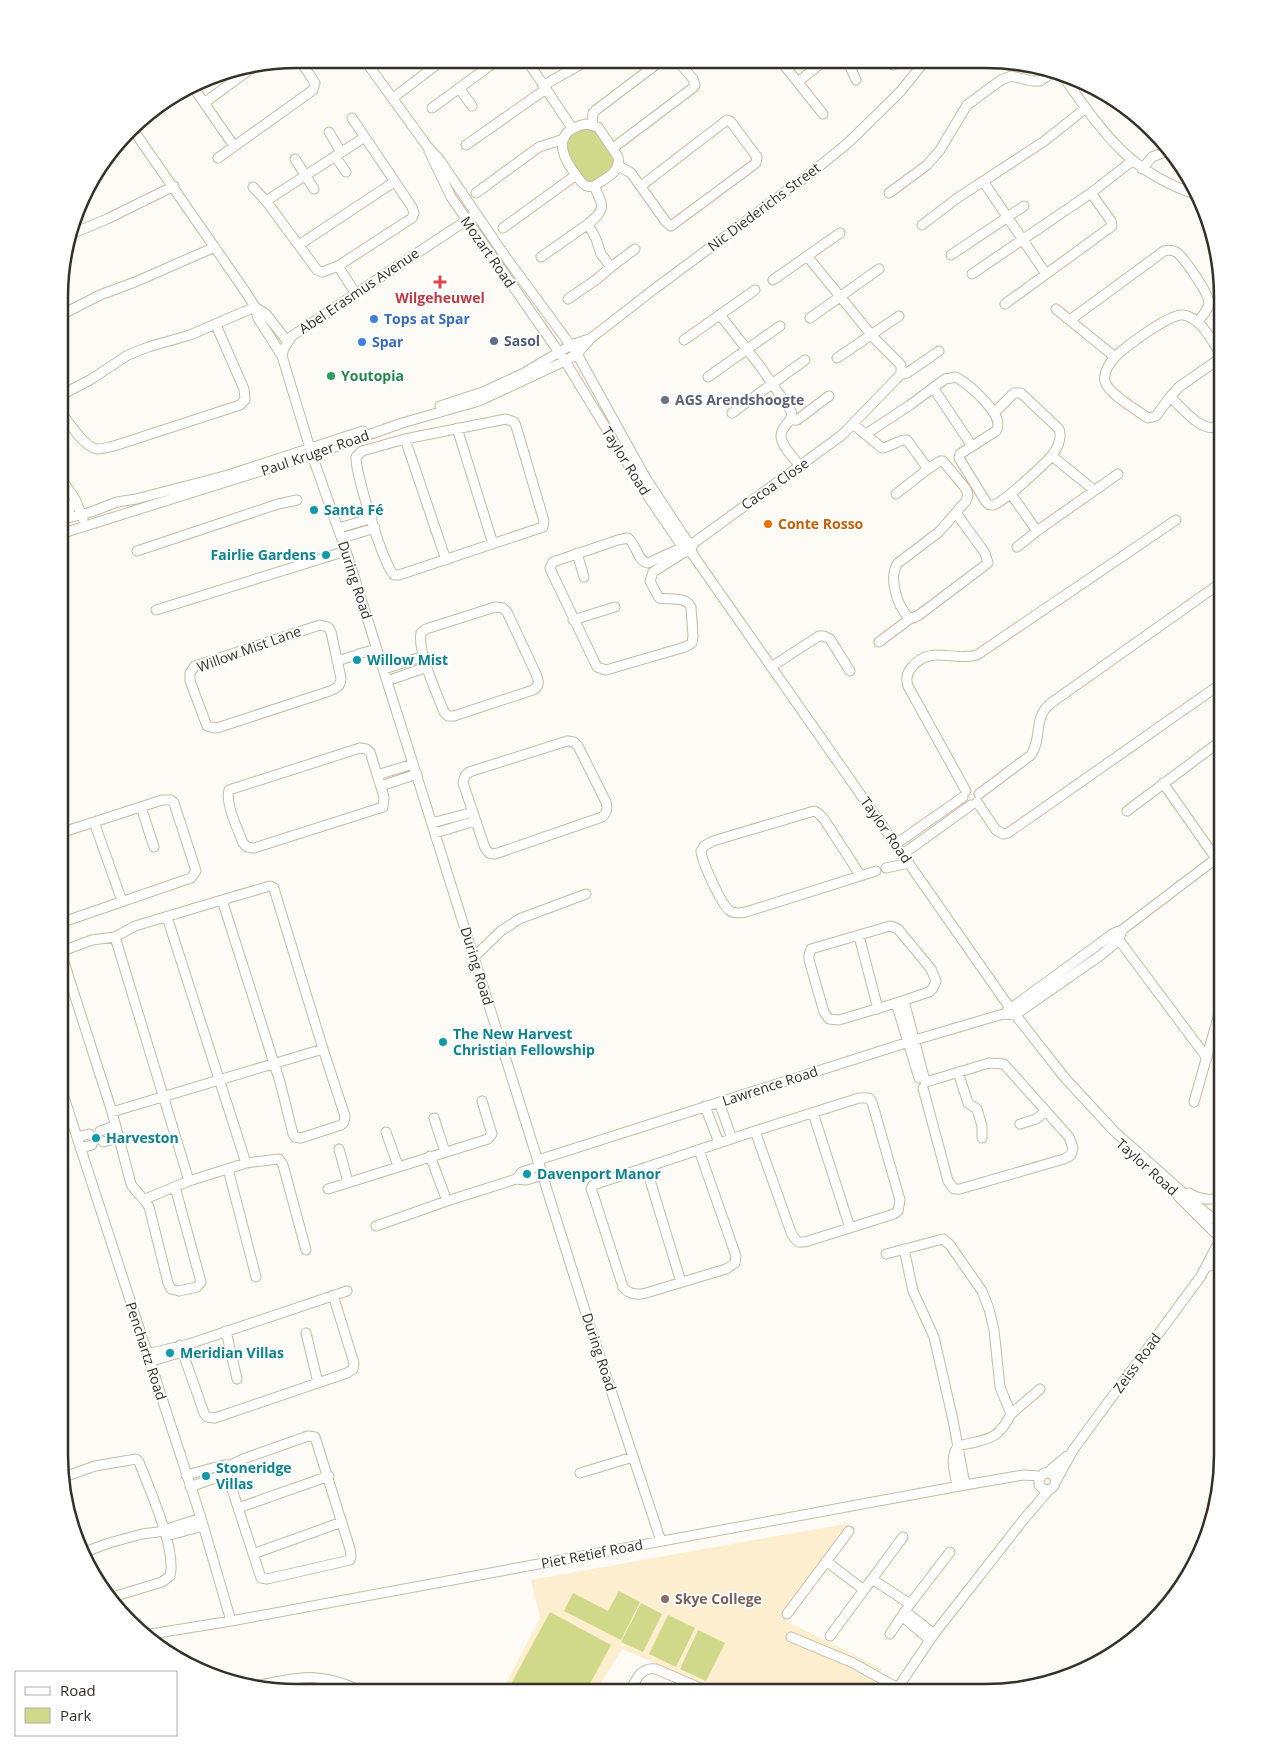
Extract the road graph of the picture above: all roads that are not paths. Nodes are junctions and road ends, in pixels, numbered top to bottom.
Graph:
1 (305, 68) edge
2 (370, 68) edge
3 (432, 68) edge
4 (487, 68) edge
5 (532, 68) edge
6 (575, 68) edge
7 (651, 68) edge
8 (684, 68) edge
9 (787, 68) edge
10 (815, 68) edge
11 (851, 68) edge
12 (919, 68) edge
13 (244, 74) edge
14 (1047, 76) edge
15 (856, 80) dead end
16 (798, 82) junction
17 (1069, 84) edge
18 (545, 87) junction
19 (460, 88) junction
20 (196, 91) edge
21 (392, 98) junction
22 (204, 102) junction
23 (472, 106) dead end
24 (432, 108) dead end
25 (1086, 108) junction
26 (823, 114) dead end
27 (352, 118) dead end
28 (592, 124) junction
29 (572, 128) junction
30 (329, 132) dead end
31 (136, 134) edge
32 (365, 137) junction
33 (564, 139) junction
34 (466, 144) dead end
35 (234, 146) junction
36 (427, 146) junction
37 (612, 148) junction
38 (1163, 153) edge
39 (338, 154) junction
40 (218, 158) dead end
41 (295, 159) dead end
42 (1132, 161) junction
43 (619, 166) junction
44 (1142, 169) junction
45 (346, 172) dead end
46 (305, 175) junction
47 (576, 175) junction
48 (983, 181) junction
49 (394, 182) junction
50 (174, 186) junction
51 (253, 186) dead end
52 (594, 186) junction
53 (641, 186) junction
54 (314, 189) dead end
55 (1188, 192) edge
56 (476, 193) dead end
57 (889, 193) dead end
58 (1091, 193) junction
59 (266, 201) junction
60 (1024, 206) dead end
61 (476, 214) junction
62 (1006, 218) junction
63 (466, 220) junction
64 (588, 224) junction
65 (922, 225) dead end
66 (503, 228) dead end
67 (77, 232) edge
68 (840, 233) dead end
69 (1021, 240) junction
70 (299, 245) junction
71 (215, 247) junction
72 (635, 249) dead end
73 (951, 255) dead end
74 (807, 256) junction
75 (541, 257) dead end
76 (338, 266) junction
77 (611, 267) junction
78 (878, 269) dead end
79 (972, 274) dead end
80 (1046, 274) junction
81 (773, 280) dead end
82 (755, 290) dead end
83 (356, 294) junction
84 (840, 296) junction
85 (568, 299) dead end
86 (1005, 304) dead end
87 (255, 307) junction
88 (1056, 309) dead end
89 (68, 312) edge
90 (720, 315) junction
91 (899, 316) dead end
92 (810, 318) dead end
93 (1070, 320) junction
94 (1197, 322) junction
95 (216, 325) junction
96 (780, 326) dead end
97 (871, 335) junction
98 (590, 339) junction
99 (684, 340) dead end
100 (287, 341) junction
101 (571, 345) junction
102 (1214, 345) edge
103 (747, 350) junction
104 (559, 352) junction
105 (938, 352) dead end
106 (577, 354) junction
107 (282, 356) junction
108 (1115, 357) junction
109 (837, 358) dead end
110 (805, 360) dead end
111 (565, 361) junction
112 (1214, 362) edge
113 (902, 374) junction
114 (708, 377) dead end
115 (772, 384) junction
116 (934, 389) junction
117 (68, 391) edge
118 (829, 396) dead end
119 (1170, 397) junction
120 (732, 413) dead end
121 (994, 413) junction
122 (791, 420) junction
123 (68, 421) edge
124 (853, 424) junction
125 (457, 428) junction
126 (1214, 428) edge
127 (866, 434) junction
128 (405, 439) junction
129 (972, 446) junction
130 (311, 452) junction
131 (1052, 456) junction
132 (802, 464) junction
133 (928, 469) junction
134 (1118, 474) dead end
135 (68, 489) edge
136 (1094, 490) junction
137 (896, 494) dead end
138 (1012, 494) junction
139 (75, 499) junction
140 (297, 500) dead end
141 (68, 511) edge
142 (956, 513) junction
143 (81, 514) junction
144 (68, 517) edge
145 (372, 518) junction
146 (1176, 520) dead end
147 (86, 527) junction
148 (339, 528) junction
149 (375, 528) junction
150 (1037, 531) junction
151 (68, 532) edge
152 (342, 538) junction
153 (493, 544) junction
154 (1017, 547) dead end
155 (689, 548) junction
156 (137, 551) dead end
157 (346, 551) junction
158 (577, 553) junction
159 (446, 560) junction
160 (584, 577) dead end
161 (1214, 588) edge
162 (615, 607) dead end
163 (156, 610) dead end
164 (911, 618) junction
165 (573, 620) junction
166 (879, 642) dead end
167 (377, 649) junction
168 (424, 656) junction
169 (337, 660) junction
170 (427, 667) junction
171 (771, 667) junction
172 (384, 669) junction
173 (850, 671) dead end
174 (387, 681) junction
175 (1214, 689) edge
176 (1214, 746) edge
177 (413, 764) junction
178 (417, 774) junction
179 (377, 775) junction
180 (1163, 783) junction
181 (380, 786) junction
182 (965, 794) junction
183 (976, 800) junction
184 (141, 807) junction
185 (1127, 811) dead end
186 (474, 817) junction
187 (94, 822) junction
188 (434, 828) junction
189 (68, 830) edge
190 (896, 844) junction
191 (154, 847) dead end
192 (1214, 849) edge
193 (903, 854) junction
194 (1214, 860) edge
195 (909, 863) junction
196 (860, 875) junction
197 (586, 894) dead end
198 (222, 900) junction
199 (122, 901) junction
200 (167, 917) junction
201 (68, 920) edge
202 (1118, 934) junction
203 (859, 936) junction
204 (115, 937) junction
205 (68, 949) edge
206 (474, 957) junction
207 (68, 976) edge
208 (900, 1002) junction
209 (878, 1009) junction
210 (1009, 1012) junction
211 (1214, 1032) edge
212 (912, 1041) junction
213 (323, 1049) junction
214 (1207, 1058) junction
215 (274, 1064) junction
216 (958, 1072) junction
217 (220, 1080) junction
218 (924, 1083) junction
219 (165, 1097) junction
220 (1084, 1100) junction
221 (482, 1101) dead end
222 (719, 1102) junction
223 (1194, 1102) dead end
224 (705, 1106) junction
225 (68, 1110) edge
226 (1046, 1111) junction
227 (112, 1112) junction
228 (814, 1112) junction
229 (434, 1118) dead end
230 (1020, 1124) dead end
231 (116, 1126) junction
232 (100, 1131) dead end
233 (755, 1131) junction
234 (386, 1132) dead end
235 (89, 1134) dead end
236 (77, 1137) junction
237 (118, 1138) junction
238 (982, 1138) dead end
239 (732, 1139) junction
240 (103, 1142) dead end
241 (719, 1143) junction
242 (92, 1145) dead end
243 (80, 1148) junction
244 (339, 1149) dead end
245 (699, 1150) junction
246 (445, 1152) junction
247 (430, 1156) junction
248 (246, 1163) junction
249 (398, 1166) junction
250 (540, 1167) junction
251 (646, 1167) junction
252 (228, 1169) junction
253 (1168, 1179) junction
254 (189, 1182) junction
255 (348, 1182) junction
256 (175, 1187) junction
257 (328, 1189) dead end
258 (145, 1199) junction
259 (1214, 1199) edge
260 (447, 1201) junction
261 (1214, 1219) edge
262 (376, 1226) dead end
263 (850, 1228) junction
264 (1214, 1232) joint
265 (1214, 1242) edge
266 (904, 1249) junction
267 (306, 1250) dead end
268 (886, 1254) dead end
269 (1214, 1258) edge
270 (256, 1277) dead end
271 (681, 1282) junction
272 (347, 1291) dead end
273 (333, 1295) junction
274 (226, 1332) junction
275 (306, 1334) dead end
276 (184, 1347) junction
277 (148, 1358) junction
278 (237, 1379) dead end
279 (318, 1383) junction
280 (1040, 1389) dead end
281 (1011, 1414) junction
282 (958, 1446) junction
283 (1073, 1450) junction
284 (633, 1457) junction
285 (227, 1468) junction
286 (580, 1473) dead end
287 (1044, 1474) junction
288 (68, 1475) edge
289 (186, 1475) junction
290 (328, 1476) junction
291 (1056, 1481) junction
292 (961, 1486) junction
293 (190, 1487) junction
294 (1045, 1489) junction
295 (238, 1508) junction
296 (202, 1522) junction
297 (342, 1522) junction
298 (850, 1531) dead end
299 (163, 1532) junction
300 (903, 1536) dead end
301 (661, 1541) junction
302 (89, 1550) edge
303 (950, 1552) dead end
304 (253, 1554) junction
305 (826, 1562) junction
306 (872, 1579) junction
307 (864, 1590) junction
308 (116, 1596) edge
309 (906, 1610) junction
310 (787, 1614) dead end
311 (231, 1621) junction
312 (154, 1634) edge
313 (890, 1634) dead end
314 (791, 1636) dead end
315 (830, 1636) dead end
316 (932, 1637) junction
317 (272, 1682) edge
318 (348, 1684) edge
319 (634, 1684) edge
320 (689, 1684) edge
321 (886, 1684) edge
322 (900, 1684) edge

1 - 35 street
2 - 21 street, Mozart Road
3 - 21 street
4 - 19 street
5 - 18 street
6 - 18 street
7 - 28 street
8 - 37 street
9 - 16 street
10 - 16 street
11 - 15 street
12 - 98 street, Nic Diederichs Street
13 - 22 street
14 - 57 street
16 - 26 street
17 - 25 street
18 - 29 street
18 - 34 street
19 - 23 street
19 - 24 street
20 - 22 street
21 - 36 street, Mozart Road
22 - 35 street
25 - 42 street
25 - 48 street
27 - 32 street
28 - 29 street
28 - 37 street
29 - 33 street
30 - 39 street
31 - 50 street
32 - 39 street
32 - 49 street
33 - 47 street
33 - 56 street
35 - 40 street
36 - 61 street, Mozart Road
36 - 63 street, Mozart Road
37 - 43 street
38 - 44 street
39 - 45 street
39 - 46 street
41 - 46 street
42 - 44 street
42 - 58 street
43 - 52 street
43 - 53 street
44 - 55 street
46 - 54 street
46 - 59 street
47 - 52 street
47 - 66 street
48 - 62 street
48 - 65 street
49 - 70 street
49 - 76 street
50 - 67 street
50 - 71 street
51 - 59 street
52 - 64 street
53 - 53 street
58 - 69 street
58 - 80 street
59 - 70 street
60 - 62 street
61 - 63 street, Abel Erasmus Avenue
61 - 101 street, Mozart Road
62 - 69 street
62 - 73 street
63 - 83 street, Abel Erasmus Avenue
63 - 104 street, Mozart Road
64 - 75 street
64 - 77 street
68 - 74 street
69 - 79 street
69 - 80 street
70 - 76 street
71 - 87 street
71 - 89 street
72 - 77 street
74 - 81 street
74 - 84 street
76 - 83 street
77 - 85 street
78 - 84 street
80 - 86 street
82 - 90 street
83 - 100 street, Abel Erasmus Avenue
84 - 92 street
84 - 97 street
87 - 95 street
87 - 100 street
87 - 107 street
88 - 93 street
90 - 99 street
90 - 103 street
91 - 97 street
93 - 94 street
93 - 108 street
94 - 102 street
94 - 108 street
95 - 117 street
95 - 123 street
96 - 103 street
97 - 109 street
97 - 113 street
98 - 101 street, Nic Diederichs Street
98 - 106 street, Nic Diederichs Street
100 - 107 street, Abel Erasmus Avenue
101 - 104 street, Paul Kruger Road
101 - 106 street, Mozart Road
103 - 114 street
103 - 115 street
104 - 111 street, Mozart Road
104 - 130 street, Paul Kruger Road
105 - 113 street, Cacoa Close
106 - 111 street, Paul Kruger Road
106 - 155 street, Taylor Road
107 - 130 street
108 - 119 street
110 - 115 street
111 - 130 street, Paul Kruger Road
111 - 155 street, Taylor Road
112 - 119 street
113 - 124 street, Cacoa Close
115 - 120 street
115 - 122 street
116 - 121 street
116 - 127 street
116 - 129 street
118 - 122 street
119 - 126 street
121 - 129 street
121 - 131 street
122 - 132 street
124 - 127 street
124 - 132 street, Cacoa Close
125 - 128 street
125 - 153 street
125 - 153 street
127 - 133 street
128 - 145 street
128 - 159 street
129 - 138 street
130 - 143 street, Paul Kruger Road
130 - 147 street, Paul Kruger Road
130 - 148 street, During Road
131 - 136 street
131 - 138 street
132 - 155 street, Cacoa Close
133 - 137 street
133 - 142 street
134 - 136 street
135 - 139 street
136 - 150 street
138 - 150 street
139 - 141 street
139 - 143 street
140 - 156 street
142 - 164 street
142 - 164 street
143 - 144 street, Paul Kruger Road
143 - 147 street
145 - 148 street
145 - 149 street
146 - 182 street
147 - 151 street, Paul Kruger Road
148 - 152 street, During Road
149 - 152 street
149 - 159 street
150 - 154 street
152 - 157 street, During Road
153 - 159 street
155 - 158 street
155 - 165 street
155 - 171 street, Taylor Road
157 - 163 street
157 - 167 street, During Road
158 - 160 street
158 - 165 street
161 - 183 street
162 - 165 street
164 - 166 street
167 - 169 street
167 - 172 street, During Road
168 - 170 street
168 - 170 street
168 - 172 street
169 - 169 street, Willow Mist Lane
170 - 174 street
171 - 173 street
171 - 190 street, Taylor Road
172 - 174 street, During Road
174 - 177 street, During Road
175 - 183 street
176 - 180 street
177 - 178 street, During Road
177 - 179 street
178 - 181 street
178 - 188 street, During Road
179 - 181 street
179 - 181 street
180 - 185 street
180 - 192 street
182 - 183 street
182 - 183 street
182 - 190 street
183 - 193 street
184 - 187 street
184 - 191 street
184 - 199 street
186 - 186 street
186 - 188 street
187 - 189 street
187 - 199 street
188 - 206 street, During Road
190 - 193 street, Taylor Road
193 - 195 street, Taylor Road
194 - 202 street, Lawrence Road
195 - 196 street
195 - 210 street, Taylor Road
196 - 196 street
197 - 206 street
198 - 200 street
198 - 213 street
198 - 215 street
199 - 201 street
200 - 204 street
200 - 217 street
202 - 210 street, Lawrence Road
202 - 214 street
203 - 208 street
203 - 209 street
203 - 209 street
204 - 205 street
204 - 219 street
206 - 250 street, During Road
207 - 227 street
208 - 209 street
208 - 212 street
210 - 212 street, Lawrence Road
210 - 220 street, Taylor Road
211 - 214 street
212 - 218 street
212 - 222 street, Lawrence Road
213 - 215 street
213 - 215 street
214 - 223 street
215 - 217 street
216 - 218 street
216 - 226 street
216 - 238 street
217 - 219 street
217 - 248 street
218 - 226 street
219 - 227 street
219 - 254 street
220 - 253 street, Taylor Road
220 - 264 street, Taylor Road
221 - 246 street
222 - 224 street, Lawrence Road
222 - 239 street
224 - 241 street
224 - 250 street, Lawrence Road
225 - 236 street, Penchartz Road
226 - 230 street
227 - 231 street
228 - 233 street
228 - 263 street
228 - 263 street
229 - 246 street
231 - 232 street
231 - 237 street
233 - 239 street
233 - 263 street
234 - 249 street
235 - 236 street
236 - 243 street, Penchartz Road
237 - 240 street
237 - 258 street
239 - 241 street
241 - 245 street
242 - 243 street
243 - 277 street, Penchartz Road
244 - 255 street
245 - 251 street
245 - 271 street
246 - 247 street
247 - 249 street
247 - 260 street
248 - 252 street
248 - 267 street
249 - 255 street
250 - 260 street, Lawrence Road
250 - 284 street, During Road
251 - 271 street
251 - 271 street
252 - 254 street
252 - 270 street
253 - 259 street
253 - 261 street, Taylor Road
254 - 256 street
255 - 257 street
256 - 258 street
256 - 258 street
260 - 262 street, Lawrence Road
264 - 265 street
266 - 268 street
266 - 281 street
266 - 282 street
269 - 283 street, Zeiss Road
272 - 273 street
273 - 274 street
273 - 279 street
274 - 276 street
274 - 278 street
275 - 279 street
276 - 277 street
276 - 279 street
277 - 289 street, Penchartz Road
280 - 281 street
281 - 282 street
282 - 292 street
283 - 287 street
283 - 291 street
284 - 286 street
284 - 301 street, During Road
285 - 289 street
285 - 290 street
285 - 293 street
285 - 295 street
287 - 291 street
287 - 292 street, Piet Retief Road
287 - 294 street
288 - 299 street
289 - 293 street, Penchartz Road
290 - 295 street
290 - 297 street
291 - 294 street
292 - 301 street, Piet Retief Road
293 - 296 street, Penchartz Road
294 - 316 street
295 - 304 street
296 - 299 street
296 - 311 street, Penchartz Road
297 - 304 street
297 - 304 street
298 - 305 street
299 - 302 street
299 - 308 street
300 - 306 street
301 - 311 street, Piet Retief Road
303 - 309 street
305 - 307 street
305 - 310 street
306 - 307 street
306 - 309 street
307 - 315 street
309 - 313 street
309 - 316 street
311 - 312 street, Piet Retief Road
314 - 321 street
316 - 322 street
317 - 318 street
319 - 320 street

